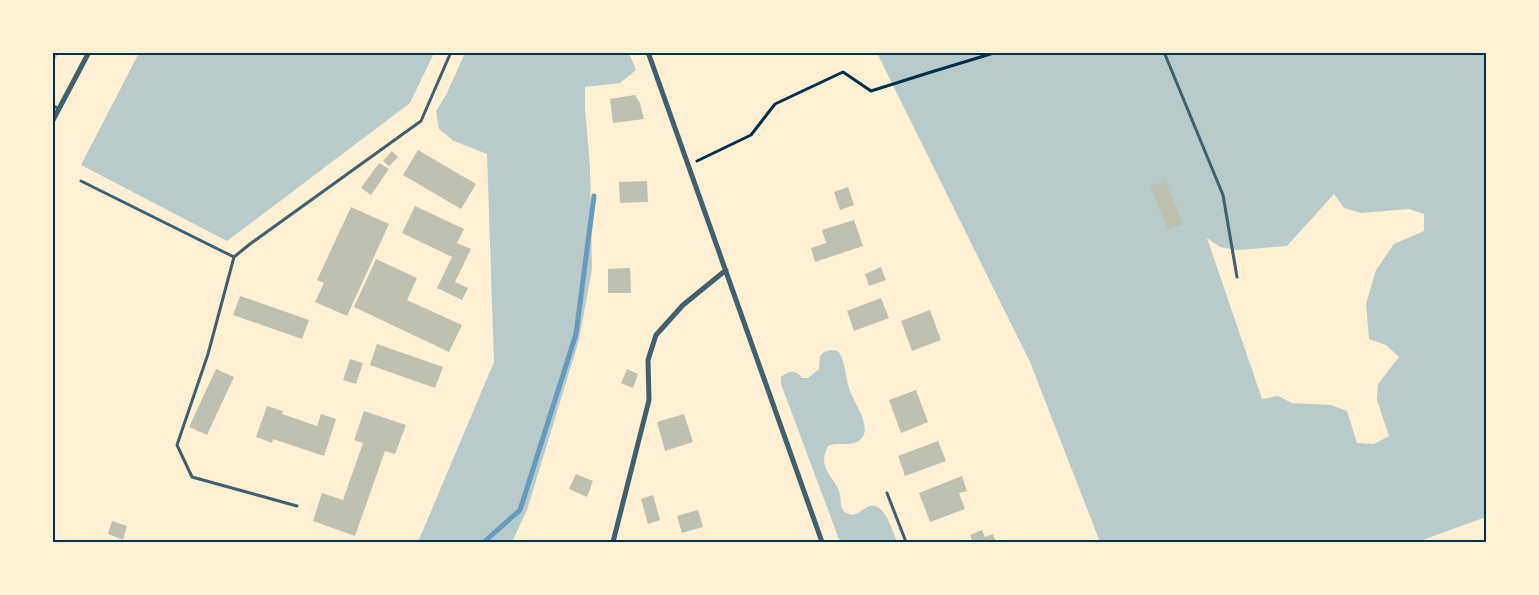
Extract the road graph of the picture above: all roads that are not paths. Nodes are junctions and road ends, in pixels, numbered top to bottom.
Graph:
1 (89, 52) edge
2 (451, 52) edge
3 (648, 52) edge
4 (1164, 52) edge
5 (52, 105) edge
6 (59, 109) junction
7 (52, 122) edge
8 (80, 181) dead end
9 (234, 257) junction
10 (726, 270) junction
11 (1237, 277) dead end
12 (887, 493) dead end
13 (297, 506) dead end
14 (614, 542) edge
15 (822, 542) edge
16 (906, 542) edge

1 - 6 street
2 - 9 lane
3 - 10 street
4 - 11 lane
5 - 6 lane
6 - 7 street
8 - 9 lane
9 - 13 lane
10 - 14 street
10 - 15 street
12 - 16 lane

